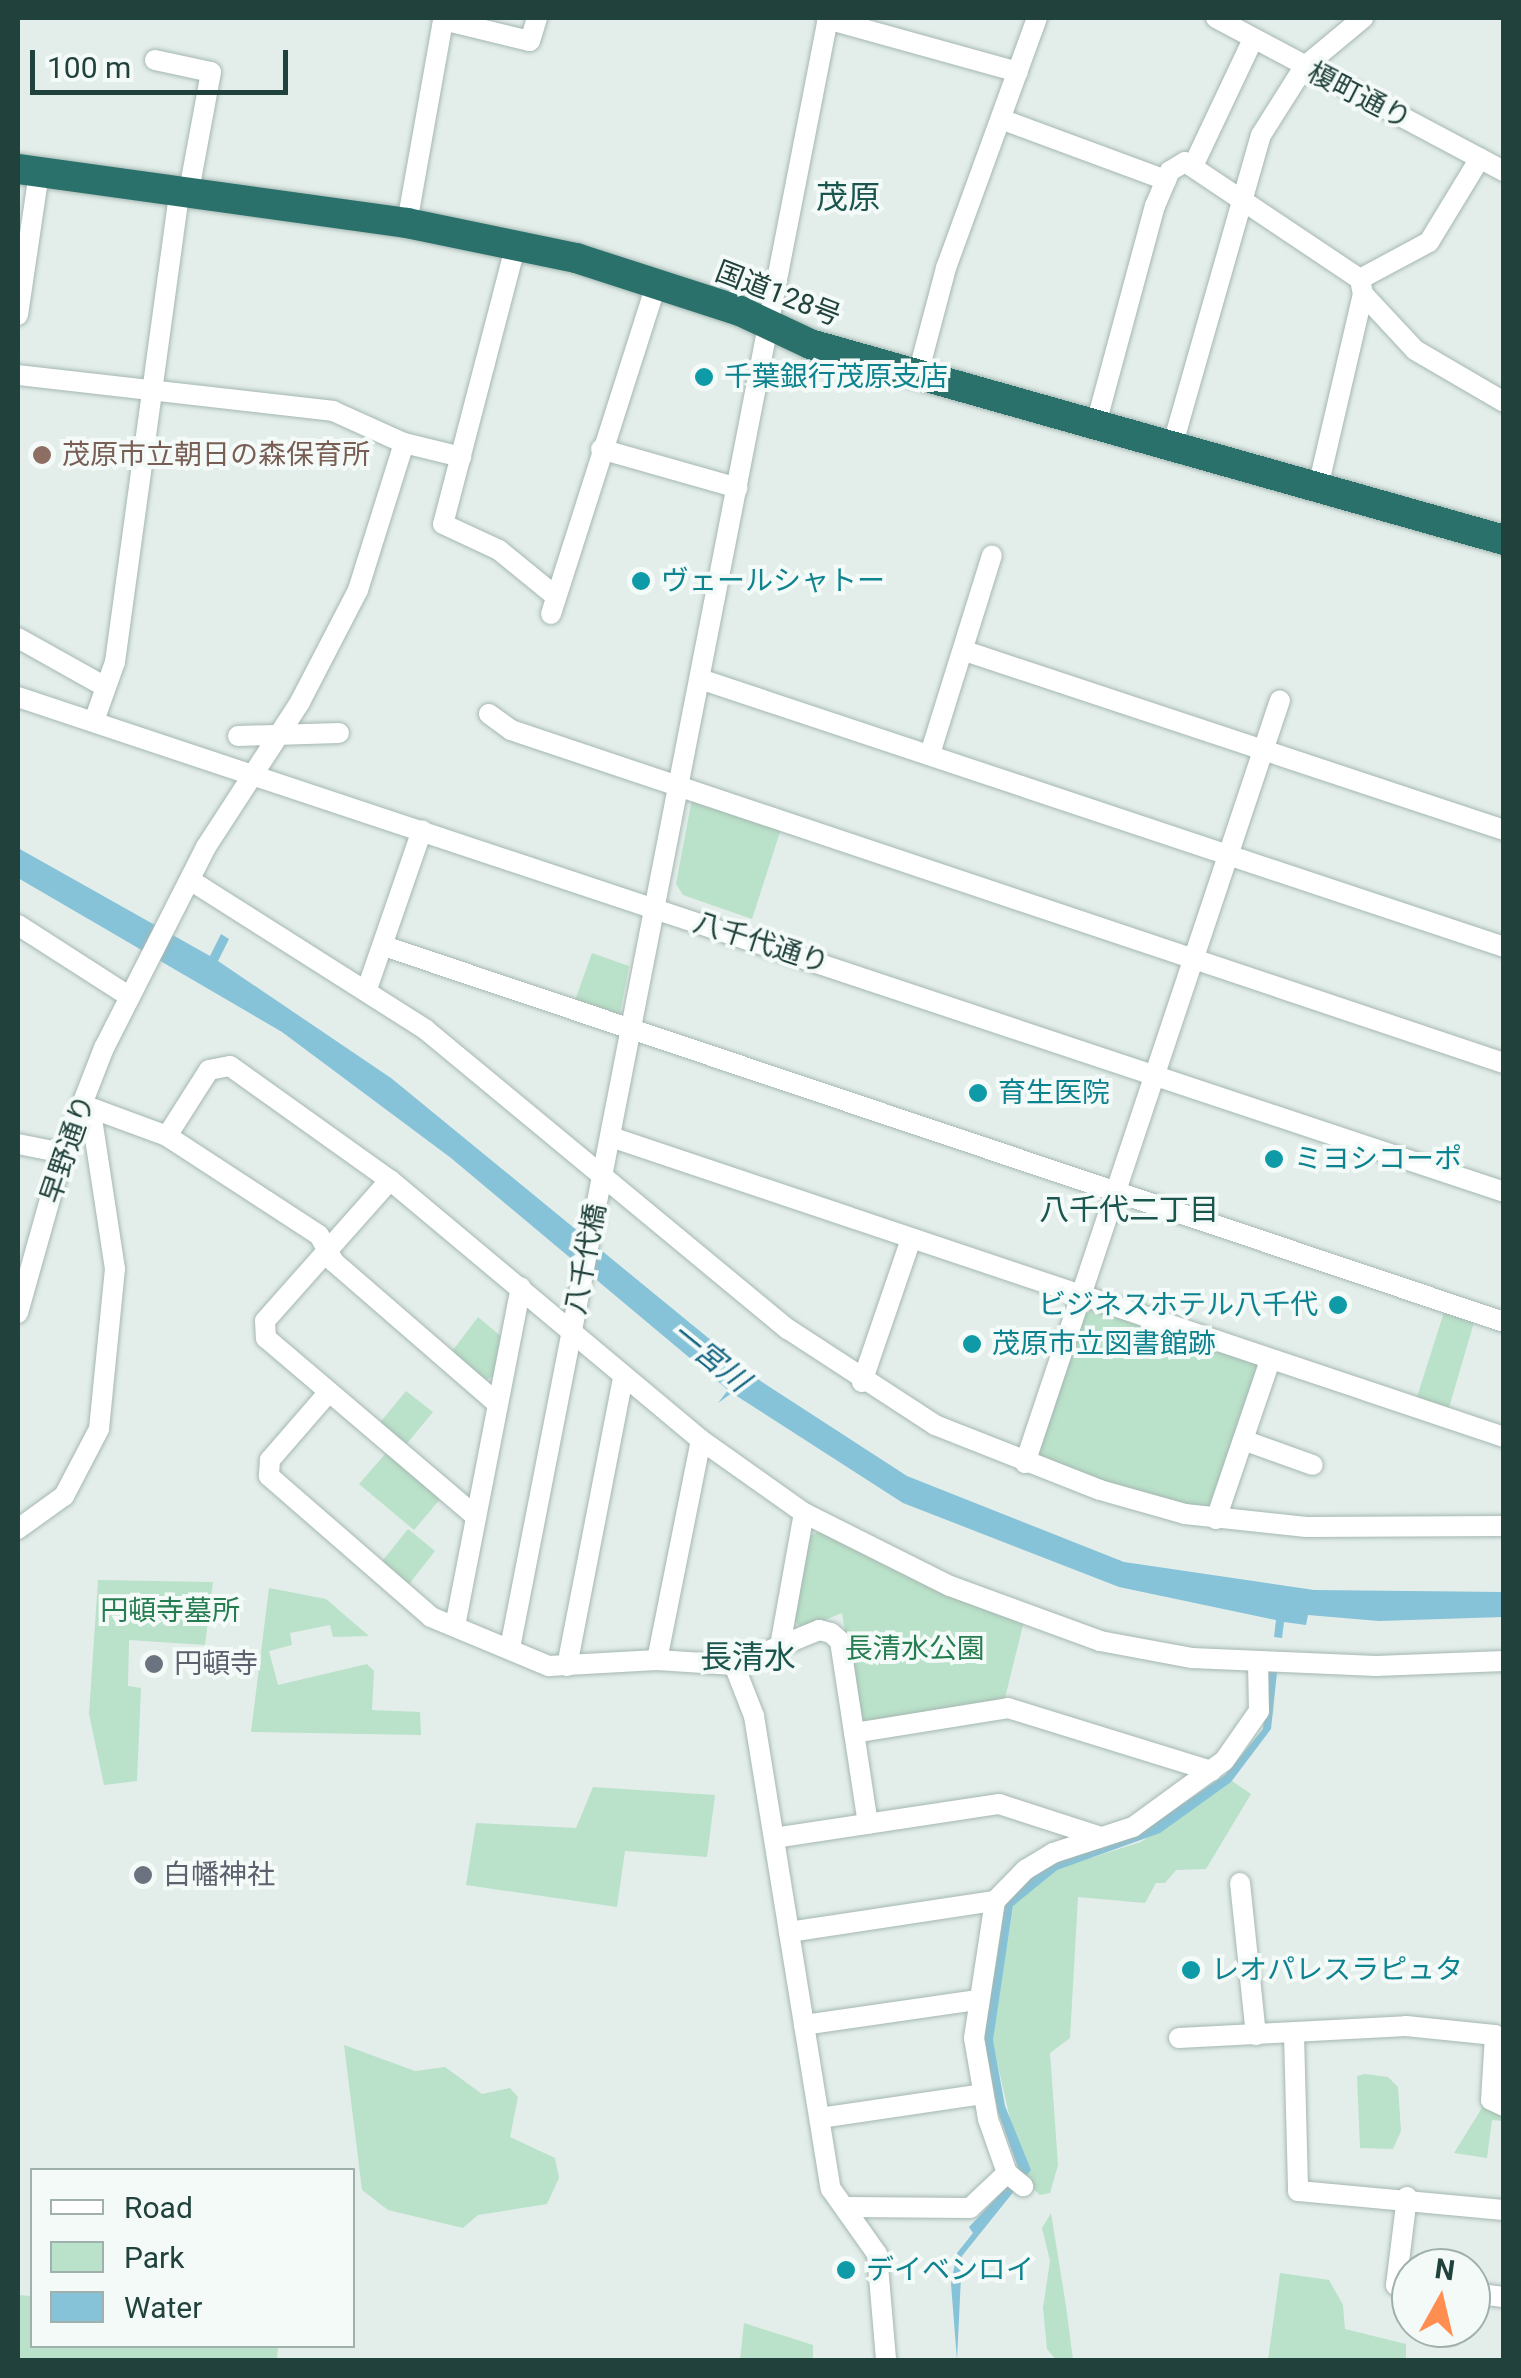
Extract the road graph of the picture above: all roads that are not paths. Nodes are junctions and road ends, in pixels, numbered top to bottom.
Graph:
1 (537, 18) edge
2 (827, 18) edge
3 (1037, 18) edge
4 (1216, 18) edge
5 (1363, 18) edge
6 (1253, 39) junction
7 (155, 60) dead end
8 (1304, 67) junction
9 (1018, 72) junction
10 (1001, 119) junction
11 (1480, 158) junction
12 (1194, 164) junction
13 (28, 170) edge
14 (1504, 170) edge
15 (1166, 180) junction
16 (184, 191) junction
17 (1240, 200) junction
18 (406, 223) junction
19 (516, 244) junction
20 (656, 284) junction
21 (1361, 287) junction
22 (18, 315) edge
23 (768, 324) junction
24 (18, 374) edge
25 (918, 374) junction
26 (155, 389) junction
27 (1504, 402) edge
28 (1096, 424) junction
29 (404, 443) junction
30 (1172, 447) junction
31 (602, 449) junction
32 (461, 457) junction
33 (1318, 487) junction
34 (738, 488) junction
35 (1504, 540) edge
36 (992, 555) dead end
37 (18, 638) edge
38 (965, 651) junction
39 (700, 679) junction
40 (104, 686) junction
41 (18, 697) edge
42 (1280, 700) dead end
43 (489, 714) dead end
44 (94, 721) junction
45 (339, 733) dead end
46 (281, 734) junction
47 (238, 736) dead end
48 (1267, 752) junction
49 (930, 754) junction
50 (253, 774) junction
51 (678, 786) junction
52 (422, 830) junction
53 (1504, 830) edge
54 (1232, 856) junction
55 (187, 886) junction
56 (655, 908) junction
57 (18, 925) edge
58 (384, 946) junction
59 (1504, 947) edge
60 (1196, 960) junction
61 (368, 989) junction
62 (132, 994) junction
63 (632, 1030) junction
64 (1504, 1063) edge
65 (1159, 1076) junction
66 (84, 1105) junction
67 (167, 1136) junction
68 (611, 1137) junction
69 (18, 1144) edge
70 (63, 1153) junction
71 (390, 1180) junction
72 (602, 1181) junction
73 (1120, 1192) junction
74 (1504, 1192) edge
75 (911, 1239) junction
76 (329, 1250) junction
77 (521, 1287) junction
78 (1085, 1296) junction
79 (18, 1312) edge
80 (574, 1320) junction
81 (1504, 1322) edge
82 (1270, 1360) junction
83 (623, 1378) junction
84 (862, 1382) junction
85 (328, 1393) junction
86 (498, 1404) junction
87 (1504, 1437) edge
88 (701, 1440) junction
89 (1242, 1440) junction
90 (1025, 1463) junction
91 (1313, 1465) dead end
92 (804, 1514) junction
93 (474, 1516) junction
94 (1216, 1518) junction
95 (1504, 1526) edge
96 (18, 1529) edge
97 (455, 1626) junction
98 (780, 1646) junction
99 (510, 1648) junction
100 (657, 1660) junction
101 (1258, 1662) junction
102 (1504, 1662) edge
103 (734, 1665) junction
104 (567, 1666) junction
105 (854, 1733) junction
106 (1202, 1783) junction
107 (868, 1824) junction
108 (1098, 1836) junction
109 (774, 1838) junction
110 (1240, 1883) dead end
111 (995, 1901) junction
112 (790, 1932) junction
113 (978, 2000) junction
114 (804, 2026) junction
115 (1294, 2034) junction
116 (1256, 2035) junction
117 (1179, 2038) dead end
118 (982, 2094) junction
119 (1504, 2106) edge
120 (820, 2118) junction
121 (1407, 2197) junction
122 (846, 2207) junction
123 (1504, 2210) edge
124 (1401, 2248) edge
125 (886, 2360) edge

1 - 18 street
2 - 9 street
2 - 23 street, 八千代橋
3 - 9 street
4 - 6 street, 榎町通り
5 - 8 street
6 - 8 street, 榎町通り
6 - 12 street
7 - 16 street
8 - 11 street, 榎町通り
8 - 17 street
9 - 10 street
10 - 15 street
10 - 25 street
11 - 14 street, 榎町通り
11 - 21 street
12 - 15 street
12 - 17 street
13 - 16 highway, 国道128号
13 - 22 street
15 - 28 street
16 - 18 highway, 国道128号
16 - 26 street
17 - 21 street
17 - 30 street
18 - 19 highway, 国道128号
19 - 20 highway, 国道128号
19 - 32 street
20 - 23 highway, 国道128号
20 - 31 street
21 - 27 street
21 - 33 street
23 - 25 highway, 国道128号
23 - 34 street, 八千代橋
24 - 26 street
25 - 28 highway, 国道128号
26 - 29 street
26 - 40 street
28 - 30 highway, 国道128号
29 - 32 street
29 - 46 street
30 - 33 highway, 国道128号
31 - 32 street
31 - 34 street
33 - 35 highway, 国道128号
34 - 39 street, 八千代橋
36 - 38 street
37 - 40 street
38 - 48 street
38 - 49 street
39 - 49 street
39 - 51 street, 八千代橋
40 - 44 street
41 - 44 street, 八千代通り
42 - 48 street
43 - 51 street
44 - 50 street, 八千代通り
45 - 46 street
46 - 47 street
46 - 50 street
48 - 53 street
48 - 54 street
49 - 54 street
50 - 52 street, 八千代通り
50 - 55 street
51 - 56 street, 八千代橋
51 - 60 street
52 - 56 street, 八千代通り
52 - 58 street
54 - 59 street
54 - 60 street
55 - 61 street
55 - 62 street, 早野通り
56 - 63 street, 八千代橋
56 - 65 street, 八千代通り
57 - 62 street
58 - 61 street
58 - 63 street
60 - 64 street
60 - 65 street
61 - 72 street
62 - 66 street, 早野通り
63 - 68 street, 八千代橋
63 - 73 street
65 - 73 street
65 - 74 street, 八千代通り
66 - 67 street
66 - 70 street, 早野通り
66 - 96 street
67 - 71 street
67 - 76 street
68 - 72 street, 八千代橋
68 - 75 street
69 - 70 street
70 - 79 street, 早野通り
71 - 76 street
71 - 77 street
72 - 80 street, 八千代橋
72 - 84 street
73 - 78 street
73 - 81 street
75 - 78 street
75 - 84 street
76 - 85 street
76 - 86 street
77 - 80 street
77 - 86 street
78 - 82 street
78 - 90 street
80 - 83 street
80 - 99 street, 八千代橋
82 - 87 street
82 - 89 street
83 - 88 street
83 - 104 street
84 - 90 street
85 - 93 street
85 - 97 street
86 - 93 street
88 - 92 street
88 - 100 street
89 - 91 street
89 - 94 street
90 - 94 street
92 - 98 street
92 - 101 street
93 - 97 street
94 - 95 street
97 - 99 street
98 - 103 street
98 - 105 street
99 - 104 street
100 - 103 street
100 - 104 street
101 - 102 street
101 - 106 street
103 - 109 street
105 - 106 street
105 - 107 street
106 - 108 street
107 - 108 street
107 - 109 street
108 - 111 street
109 - 112 street
110 - 116 street
111 - 112 street
111 - 113 street
112 - 114 street
113 - 114 street
113 - 118 street
114 - 120 street
115 - 116 street
115 - 119 street
115 - 121 street
116 - 117 street
118 - 120 street
118 - 122 street
120 - 122 street
121 - 123 street
121 - 124 street
122 - 125 street

